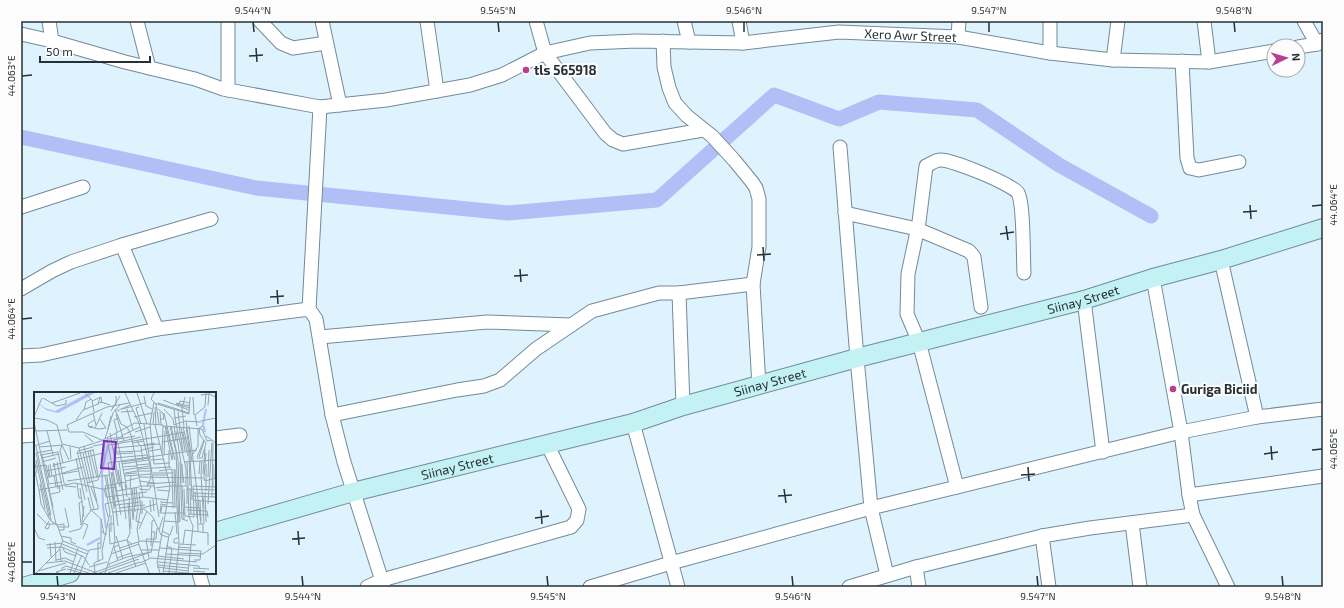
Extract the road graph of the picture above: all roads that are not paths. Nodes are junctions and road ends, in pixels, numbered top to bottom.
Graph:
1 (49, 21) edge
2 (137, 21) edge
3 (228, 21) edge
4 (260, 21) edge
5 (322, 21) edge
6 (427, 21) edge
7 (536, 21) edge
8 (684, 21) edge
9 (740, 21) edge
10 (959, 21) edge
11 (1050, 21) edge
12 (1118, 21) edge
13 (1204, 21) edge
14 (1304, 21) edge
15 (838, 27) edge
16 (21, 34) edge
17 (958, 37) junction
18 (52, 41) junction
19 (663, 41) junction
20 (689, 42) junction
21 (1320, 42) edge
22 (326, 43) junction
23 (743, 43) junction
24 (1306, 45) edge
25 (1050, 52) junction
26 (1266, 52) edge
27 (545, 53) junction
28 (1112, 60) junction
29 (1182, 61) junction
30 (1209, 62) junction
31 (148, 68) junction
32 (228, 90) junction
33 (437, 91) junction
34 (340, 105) junction
35 (320, 107) junction
36 (708, 133) junction
37 (840, 147) dead end
38 (1239, 162) dead end
39 (84, 187) dead end
40 (21, 207) edge
41 (845, 213) junction
42 (211, 219) dead end
43 (1323, 228) edge
44 (917, 229) junction
45 (122, 245) junction
46 (1221, 260) junction
47 (1024, 273) dead end
48 (1153, 278) junction
49 (753, 284) junction
50 (21, 289) edge
51 (679, 293) junction
52 (1084, 300) junction
53 (981, 307) dead end
54 (309, 309) junction
55 (571, 325) junction
56 (157, 329) junction
57 (320, 337) junction
58 (919, 342) junction
59 (21, 356) edge
60 (857, 358) junction
61 (759, 386) junction
62 (684, 406) junction
63 (1323, 409) edge
64 (332, 415) junction
65 (1258, 417) junction
66 (633, 423) junction
67 (1181, 432) junction
68 (34, 435) edge
69 (240, 435) dead end
70 (21, 436) edge
71 (216, 438) edge
72 (547, 444) junction
73 (1103, 452) junction
74 (1323, 476) edge
75 (958, 487) junction
76 (353, 492) junction
77 (1189, 495) junction
78 (871, 508) junction
79 (1194, 515) junction
80 (1132, 523) junction
81 (216, 532) edge
82 (1042, 536) junction
83 (671, 563) junction
84 (916, 567) junction
85 (199, 574) edge
86 (887, 575) junction
87 (66, 577) edge
88 (383, 583) edge
89 (23, 587) edge
90 (203, 587) edge
91 (367, 587) edge
92 (590, 587) edge
93 (678, 587) edge
94 (849, 587) edge
95 (919, 587) edge
96 (1050, 587) edge
97 (1140, 587) edge
98 (1228, 587) edge

1 - 18 street
2 - 31 street
3 - 32 street
4 - 22 street
5 - 22 street
6 - 33 street
7 - 27 street
8 - 20 street
9 - 23 street
10 - 17 street
11 - 25 street
12 - 28 street
13 - 30 street
14 - 21 street
15 - 17 street, Xero Awr Street
15 - 23 street, Xero Awr Street
16 - 18 street, Xero Awr Street
17 - 25 street, Xero Awr Street
18 - 31 street, Xero Awr Street
19 - 20 street, Xero Awr Street
19 - 27 street, Xero Awr Street
19 - 36 street
20 - 23 street, Xero Awr Street
21 - 24 street
22 - 34 street
25 - 28 street, Xero Awr Street
26 - 30 street, Xero Awr Street
27 - 33 street, Xero Awr Street
27 - 36 street
28 - 29 street, Xero Awr Street
29 - 30 street, Xero Awr Street
29 - 38 street
31 - 32 street, Xero Awr Street
32 - 35 street, Xero Awr Street
33 - 34 street, Xero Awr Street
34 - 35 street, Xero Awr Street
35 - 54 street
36 - 49 street
37 - 41 street
39 - 40 street
41 - 44 street
41 - 60 street
42 - 45 street
43 - 46 street, Siinay Street
44 - 47 street
44 - 53 street
44 - 58 street
45 - 50 street
45 - 56 street
46 - 48 street, Siinay Street
46 - 65 street
48 - 52 street, Siinay Street
48 - 67 street
49 - 51 street
49 - 61 street
51 - 55 street
51 - 62 street
52 - 58 street, Siinay Street
52 - 73 street
54 - 56 street
54 - 57 street
55 - 57 street
55 - 64 street
56 - 59 street
57 - 64 street
58 - 60 street, Siinay Street
58 - 75 street
60 - 61 street, Siinay Street
60 - 78 street
61 - 62 street, Siinay Street
62 - 66 street, Siinay Street
63 - 65 street
64 - 76 street
65 - 67 street
66 - 72 street, Siinay Street
66 - 83 street
67 - 73 street
67 - 77 street
68 - 70 street
69 - 71 street
72 - 76 street, Siinay Street
72 - 88 street
73 - 75 street
74 - 77 street
75 - 78 street
76 - 81 street, Siinay Street
76 - 88 street
77 - 79 street
78 - 83 street
78 - 86 street
79 - 80 street
79 - 98 street
80 - 82 street
80 - 97 street
82 - 84 street
82 - 96 street
83 - 92 street
83 - 93 street
84 - 86 street
84 - 95 street
85 - 90 street
86 - 94 street
87 - 89 street
88 - 91 street

